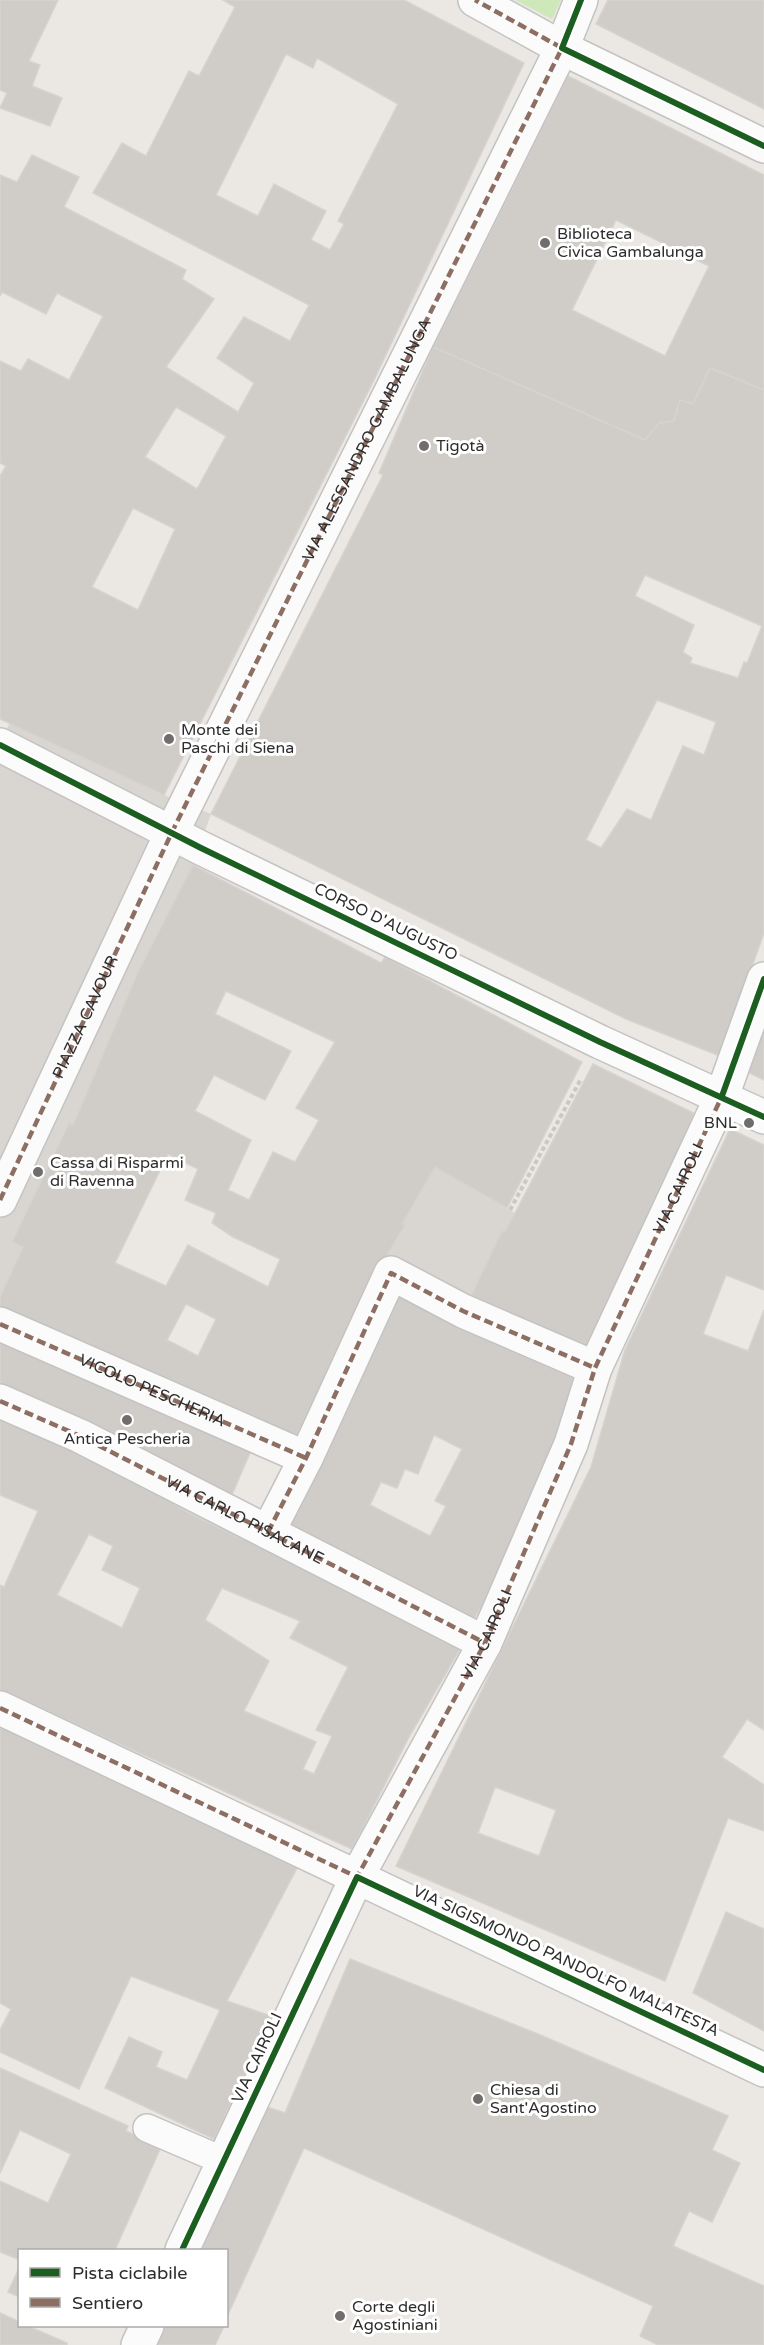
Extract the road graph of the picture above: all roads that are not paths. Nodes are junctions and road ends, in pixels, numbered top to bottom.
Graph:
1 (475, 0) edge
2 (581, 0) edge
3 (562, 48) junction
4 (764, 146) edge
5 (0, 745) edge
6 (172, 832) junction
7 (764, 979) edge
8 (722, 1096) junction
9 (764, 1116) edge
10 (0, 1200) edge
11 (0, 1324) edge
12 (595, 1368) junction
13 (0, 1401) edge
14 (306, 1458) junction
15 (268, 1532) junction
16 (485, 1643) junction
17 (0, 1708) edge
18 (357, 1877) junction
19 (764, 2070) edge
20 (147, 2128) dead end
21 (224, 2161) junction
22 (182, 2249) edge
23 (146, 2327) edge
24 (138, 2345) edge

1 - 3 street
2 - 3 street, VIA ALESSANDRO GAMBALUNGA
3 - 4 street
3 - 6 street, VIA ALESSANDRO GAMBALUNGA
5 - 6 street, CORSO D'AUGUSTO
6 - 8 street, CORSO D'AUGUSTO
6 - 10 street, PIAZZA CAVOUR
7 - 8 street, VIA CAIROLI
8 - 9 street, CORSO D'AUGUSTO
8 - 12 street, VIA CAIROLI
11 - 14 street, VICOLO PESCHERIA
12 - 14 street
12 - 16 street, VIA CAIROLI
13 - 15 street, VIA CARLO PISACANE
14 - 15 street
15 - 16 street, VIA CARLO PISACANE
16 - 18 street, VIA CAIROLI
17 - 18 street, VIA SIGISMONDO PANDOLFO MALATESTA
18 - 19 street, VIA SIGISMONDO PANDOLFO MALATESTA
18 - 21 street, VIA CAIROLI
20 - 21 lane
21 - 22 street, VIA CAIROLI
23 - 24 street

